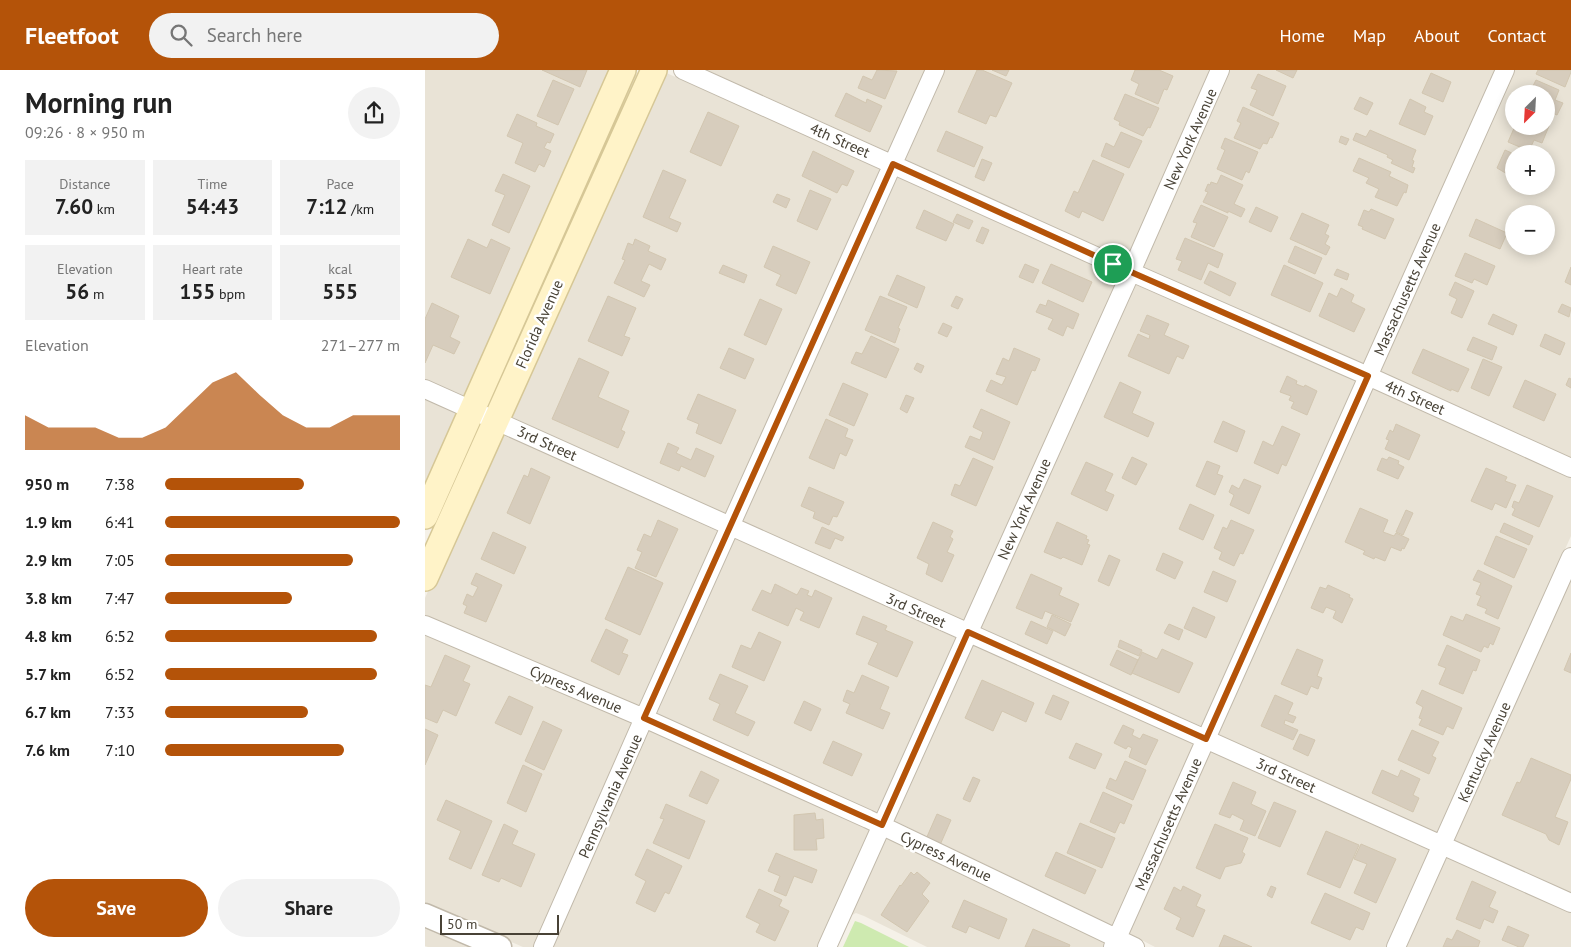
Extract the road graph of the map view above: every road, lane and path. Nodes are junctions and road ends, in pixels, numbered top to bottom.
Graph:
1 (623, 70) edge
2 (654, 70) edge
3 (683, 70) edge
4 (935, 70) edge
5 (1220, 70) edge
6 (1505, 70) edge
7 (893, 164) junction
8 (1131, 272) junction
9 (1368, 376) junction
10 (425, 390) edge
11 (473, 410) junction
12 (496, 420) junction
13 (1571, 468) edge
14 (425, 516) edge
15 (731, 527) junction
16 (1571, 557) edge
17 (425, 578) edge
18 (425, 624) edge
19 (968, 632) junction
20 (644, 718) junction
21 (1206, 739) junction
22 (882, 825) junction
23 (1442, 846) junction
24 (1571, 903) edge
25 (425, 915) edge
26 (1115, 942) edge
27 (500, 947) edge
28 (543, 947) edge
29 (827, 947) edge
30 (1135, 947) edge
31 (1396, 947) edge

1 - 11 main road, Florida Avenue
2 - 12 main road, Florida Avenue
3 - 7 street, 4th Street
4 - 7 street, Pennsylvania Avenue
5 - 8 street, New York Avenue
6 - 9 street, Massachusetts Avenue
7 - 8 street, 4th Street
7 - 15 street, Pennsylvania Avenue
8 - 9 street, 4th Street
8 - 19 street, New York Avenue
9 - 13 street, 4th Street
9 - 21 street, Massachusetts Avenue
10 - 11 street, 3rd Street
11 - 12 street, 3rd Street
11 - 14 main road, Florida Avenue
12 - 15 street, 3rd Street
12 - 17 main road, Florida Avenue
15 - 19 street, 3rd Street
15 - 20 street, Pennsylvania Avenue
16 - 23 street, Kentucky Avenue
18 - 20 street, Cypress Avenue
19 - 21 street, 3rd Street
19 - 22 street, New York Avenue
20 - 22 street, Cypress Avenue
20 - 28 street, Pennsylvania Avenue
21 - 23 street, 3rd Street
21 - 26 street, Massachusetts Avenue
22 - 26 street, Cypress Avenue
22 - 29 street, New York Avenue
23 - 24 street, 3rd Street
23 - 31 street, Kentucky Avenue
25 - 27 street
26 - 30 street, Cypress Avenue

